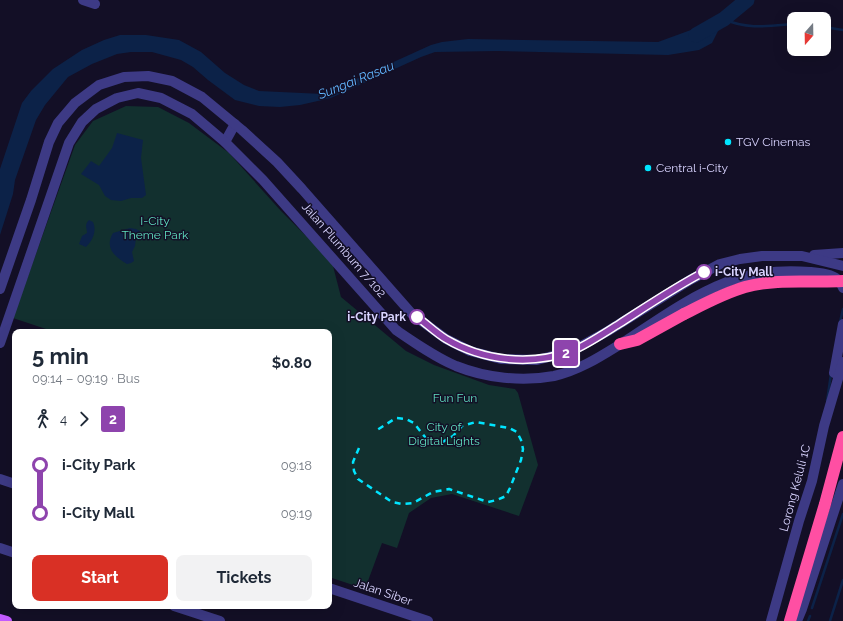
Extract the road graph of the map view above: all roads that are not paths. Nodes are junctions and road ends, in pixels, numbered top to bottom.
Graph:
1 (83, 0) edge
2 (95, 4) dead end
3 (235, 124) junction
4 (225, 142) junction
5 (843, 253) edge
6 (802, 256) junction
7 (843, 266) edge
8 (843, 281) edge
9 (843, 288) edge
10 (0, 289) edge
11 (843, 324) edge
12 (0, 343) edge
13 (620, 344) junction
14 (843, 362) edge
15 (824, 426) junction
16 (843, 438) edge
17 (0, 479) edge
18 (12, 483) edge
19 (843, 484) edge
20 (0, 548) edge
21 (12, 552) edge
22 (332, 589) edge
23 (183, 609) edge
24 (0, 619) edge
25 (7, 621) edge
26 (220, 621) edge
27 (428, 621) edge
28 (771, 621) edge
29 (790, 621) edge
30 (797, 621) edge

1 - 2 street
3 - 4 street
3 - 6 street, Jalan Plumbum 7/102
3 - 10 street, Jalan Plumbum 7/102
4 - 12 street, Jalan Plumbum 7/102
4 - 13 street, Jalan Plumbum 7/102
5 - 6 street
6 - 7 street, Jalan Plumbum 7/102
8 - 13 highway, bridge
9 - 13 street, Jalan Plumbum 7/102
11 - 15 street
14 - 15 street, Lorong Keluli 1C
15 - 28 street, Lorong Keluli 1C
16 - 29 highway
17 - 18 street
19 - 30 street
20 - 21 street
22 - 27 street, Jalan Siber
23 - 26 street
24 - 25 main road

